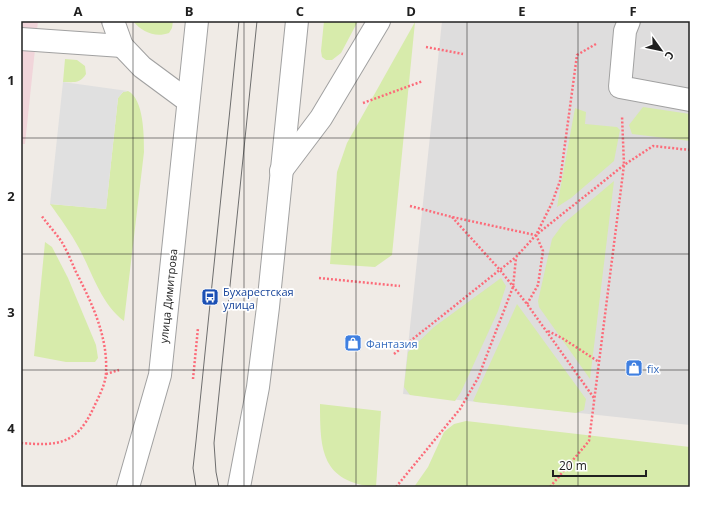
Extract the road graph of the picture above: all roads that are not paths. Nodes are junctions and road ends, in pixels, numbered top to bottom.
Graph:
1 (22, 21) edge
2 (113, 21) edge
3 (197, 21) edge
4 (297, 21) edge
5 (379, 21) edge
6 (628, 21) edge
7 (21, 28) edge
8 (21, 39) edge
9 (122, 46) junction
10 (188, 100) junction
11 (690, 100) edge
12 (281, 171) junction
13 (128, 487) edge
14 (240, 487) edge

1 - 7 street
2 - 9 street
3 - 10 street, улица Димитрова
4 - 12 street
5 - 12 street
6 - 11 street
8 - 9 street
9 - 10 street
10 - 13 street, улица Димитрова
12 - 14 street

